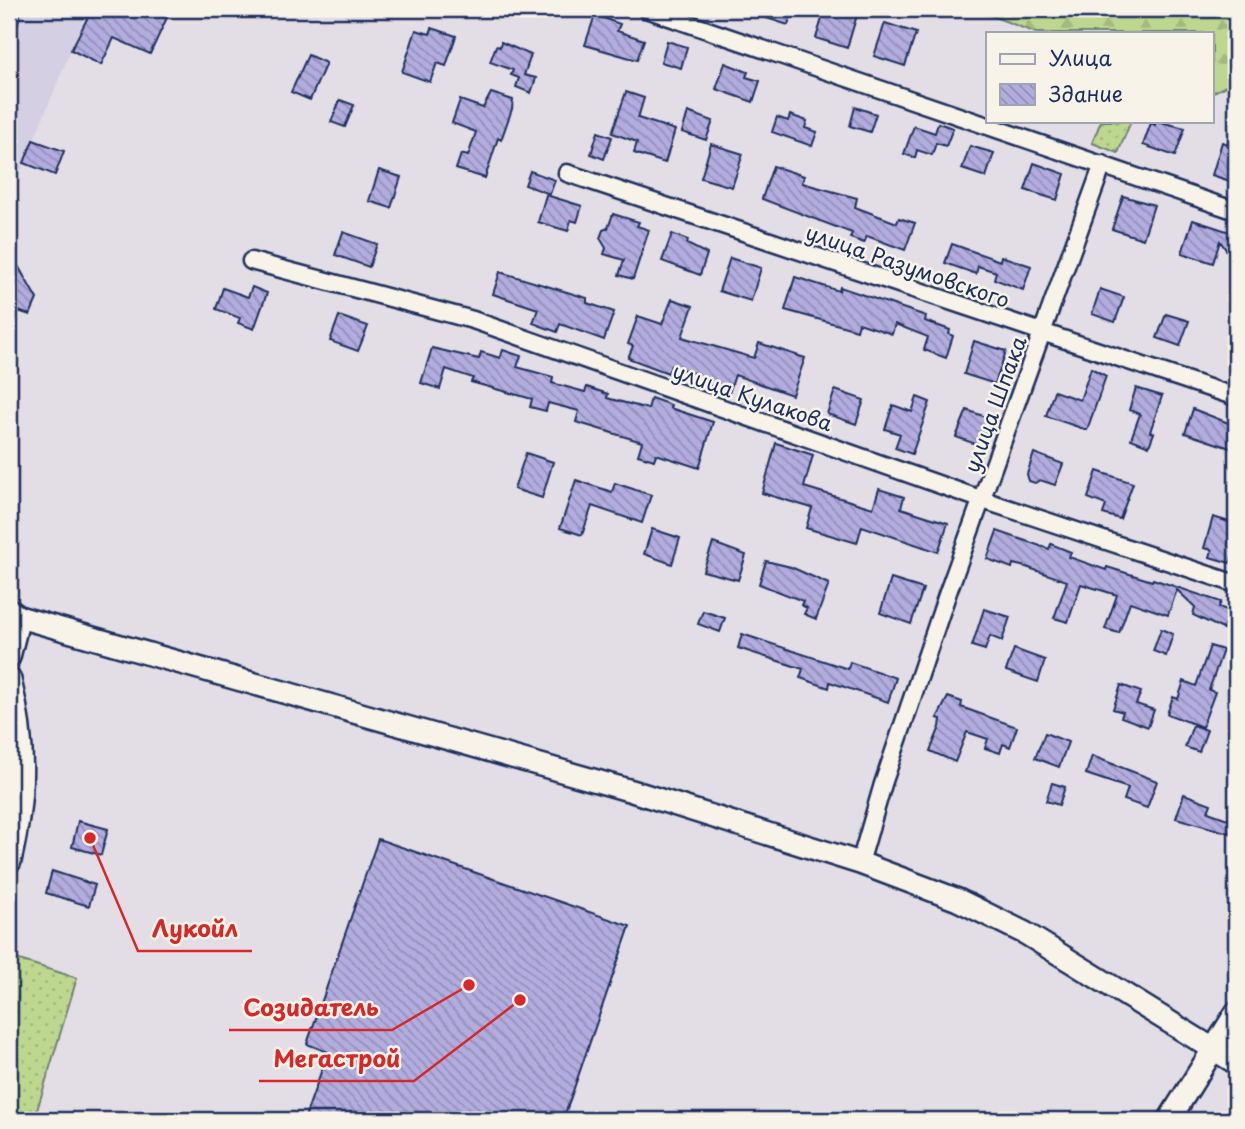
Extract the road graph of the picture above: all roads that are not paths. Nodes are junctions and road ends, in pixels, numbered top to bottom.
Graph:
1 (646, 9) edge
2 (1103, 164) junction
3 (567, 173) dead end
4 (1236, 211) edge
5 (251, 261) dead end
6 (1042, 332) junction
7 (1236, 397) edge
8 (983, 500) junction
9 (1236, 584) edge
10 (14, 613) edge
11 (9, 657) edge
12 (9, 680) edge
13 (9, 861) edge
14 (860, 863) junction
15 (1236, 1013) edge
16 (1214, 1048) junction
17 (1236, 1063) edge
18 (1169, 1120) edge

1 - 2 street
2 - 4 street
2 - 6 street, улица Шпака
3 - 6 street, улица Разумовского
5 - 8 street, улица Кулакова
6 - 7 street, улица Разумовского
6 - 8 street, улица Шпака
8 - 9 street, улица Кулакова
8 - 14 street, улица Шпака
10 - 11 street
10 - 14 street
12 - 13 main road
14 - 16 street
15 - 16 street
16 - 17 street
16 - 18 street

